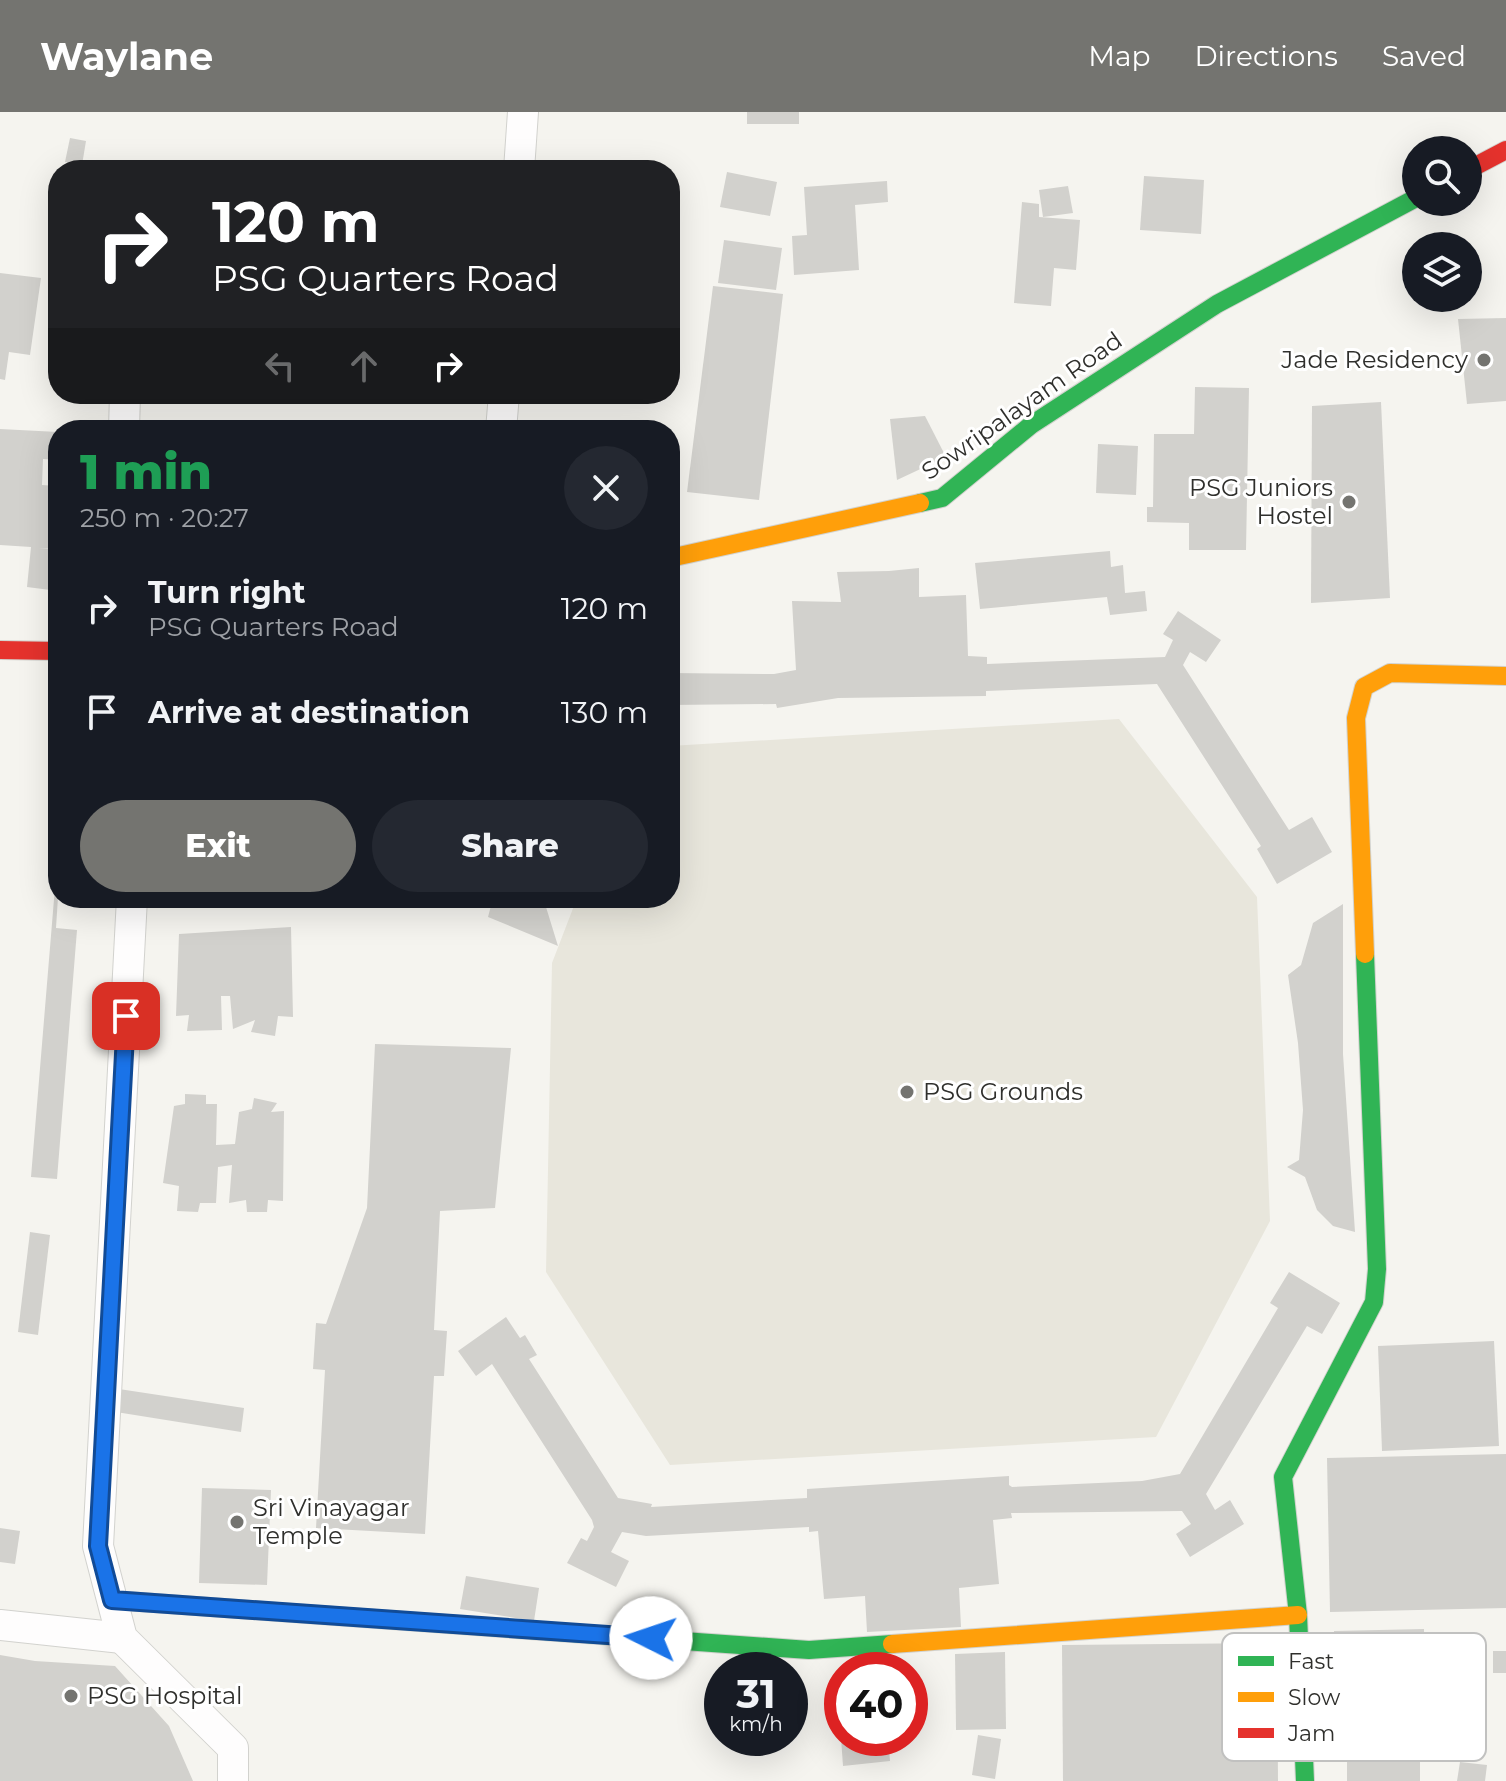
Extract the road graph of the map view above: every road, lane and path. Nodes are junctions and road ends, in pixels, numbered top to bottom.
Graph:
1 (523, 112) edge
2 (1506, 150) edge
3 (520, 160) edge
4 (1482, 163) edge
5 (1402, 205) edge
6 (680, 556) edge
7 (0, 650) edge
8 (48, 651) edge
9 (1506, 676) edge
10 (131, 908) edge
11 (112, 1600) junction
12 (1298, 1615) junction
13 (0, 1625) edge
14 (1299, 1633) edge
15 (122, 1638) junction
16 (1304, 1761) edge
17 (233, 1781) edge
18 (1305, 1781) edge

1 - 3 street
2 - 4 street
5 - 6 street, Sowripalayam Road
7 - 8 street
9 - 12 street
10 - 11 street
11 - 12 street
11 - 15 street
12 - 14 street
13 - 15 street
15 - 17 street
16 - 18 street

